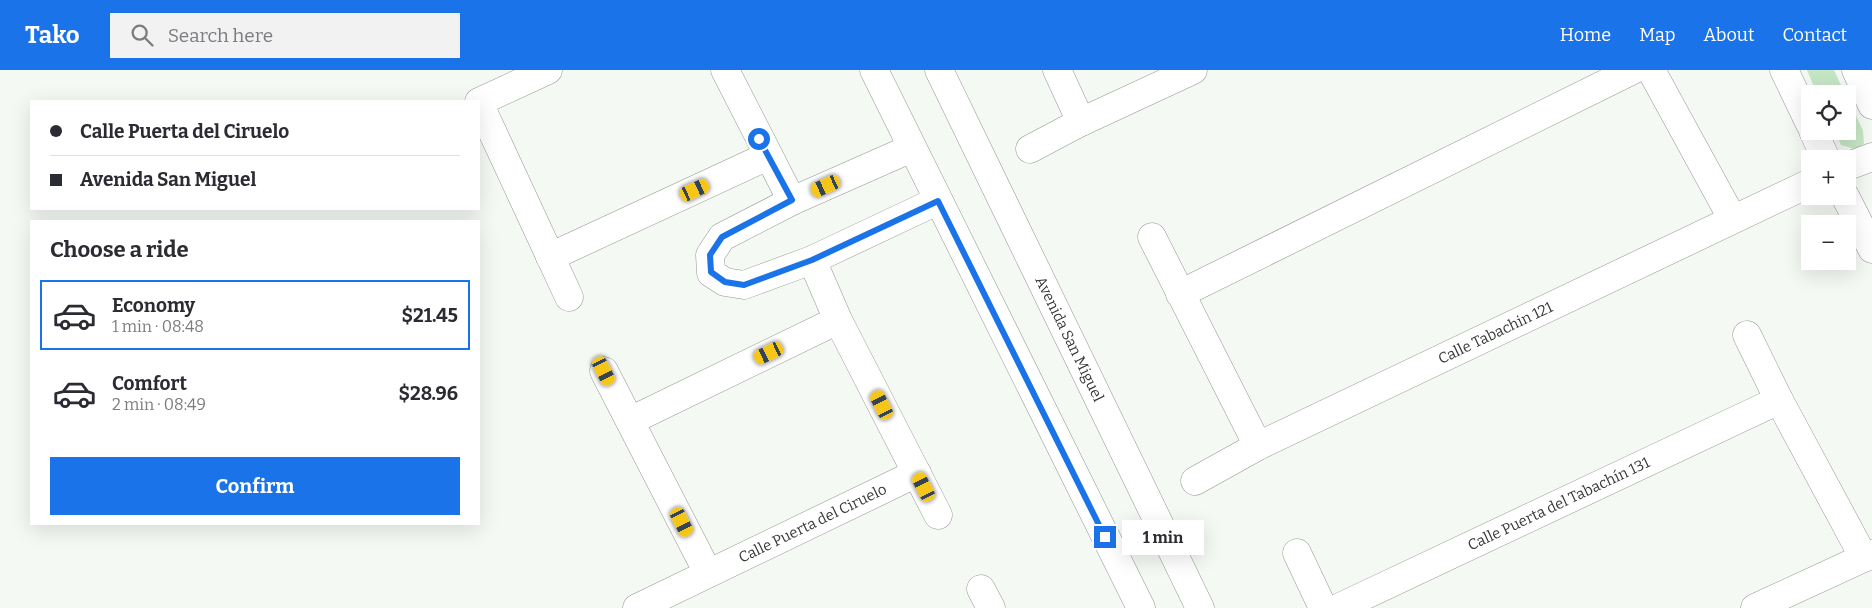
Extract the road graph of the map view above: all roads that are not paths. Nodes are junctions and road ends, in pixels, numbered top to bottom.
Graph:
1 (548, 70) edge
2 (725, 70) edge
3 (874, 70) edge
4 (939, 70) edge
5 (1057, 70) edge
6 (1193, 70) edge
7 (1633, 70) edge
8 (1651, 70) edge
9 (1784, 70) edge
10 (1856, 70) edge
11 (480, 102) edge
12 (480, 104) edge
13 (1801, 105) edge
14 (1872, 105) edge
15 (1081, 122) junction
16 (912, 148) junction
17 (1030, 149) dead end
18 (768, 156) junction
19 (1872, 157) edge
20 (1856, 163) edge
21 (1801, 187) edge
22 (792, 200) junction
23 (938, 201) junction
24 (1850, 205) edge
25 (1732, 218) junction
26 (1152, 238) dead end
27 (1872, 249) edge
28 (550, 257) junction
29 (812, 260) junction
30 (1180, 294) junction
31 (568, 297) dead end
32 (838, 320) junction
33 (1747, 335) dead end
34 (604, 371) dead end
35 (1779, 400) junction
36 (630, 421) junction
37 (1258, 446) junction
38 (917, 473) junction
39 (1195, 481) dead end
40 (938, 515) dead end
41 (1297, 553) dead end
42 (1868, 556) edge
43 (708, 573) junction
44 (636, 608) edge
45 (1140, 608) edge
46 (1200, 608) edge
47 (1323, 608) edge
48 (1338, 608) edge
49 (1755, 608) edge

1 - 11 street
2 - 18 street
3 - 16 street
4 - 46 street, Avenida San Miguel
5 - 15 street
6 - 15 street
7 - 30 street
8 - 25 street
9 - 13 street
10 - 14 street
12 - 28 street
15 - 17 street
16 - 22 street
16 - 23 street
18 - 22 street
18 - 28 street
19 - 20 street
21 - 25 street, Calle Tabachin 121
22 - 29 street
23 - 29 street
23 - 45 street
24 - 27 street
25 - 37 street, Calle Tabachin 121
26 - 30 street
28 - 31 street
29 - 32 street
30 - 37 street
32 - 36 street
32 - 38 street
33 - 35 street
34 - 36 street
35 - 42 street
35 - 48 street, Calle Puerta del Tabachín 131
36 - 43 street
37 - 39 street, Calle Tabachin 121
38 - 40 street
38 - 43 street, Calle Puerta del Ciruelo
41 - 47 street
42 - 49 street
43 - 44 street, Calle Puerta del Ciruelo

